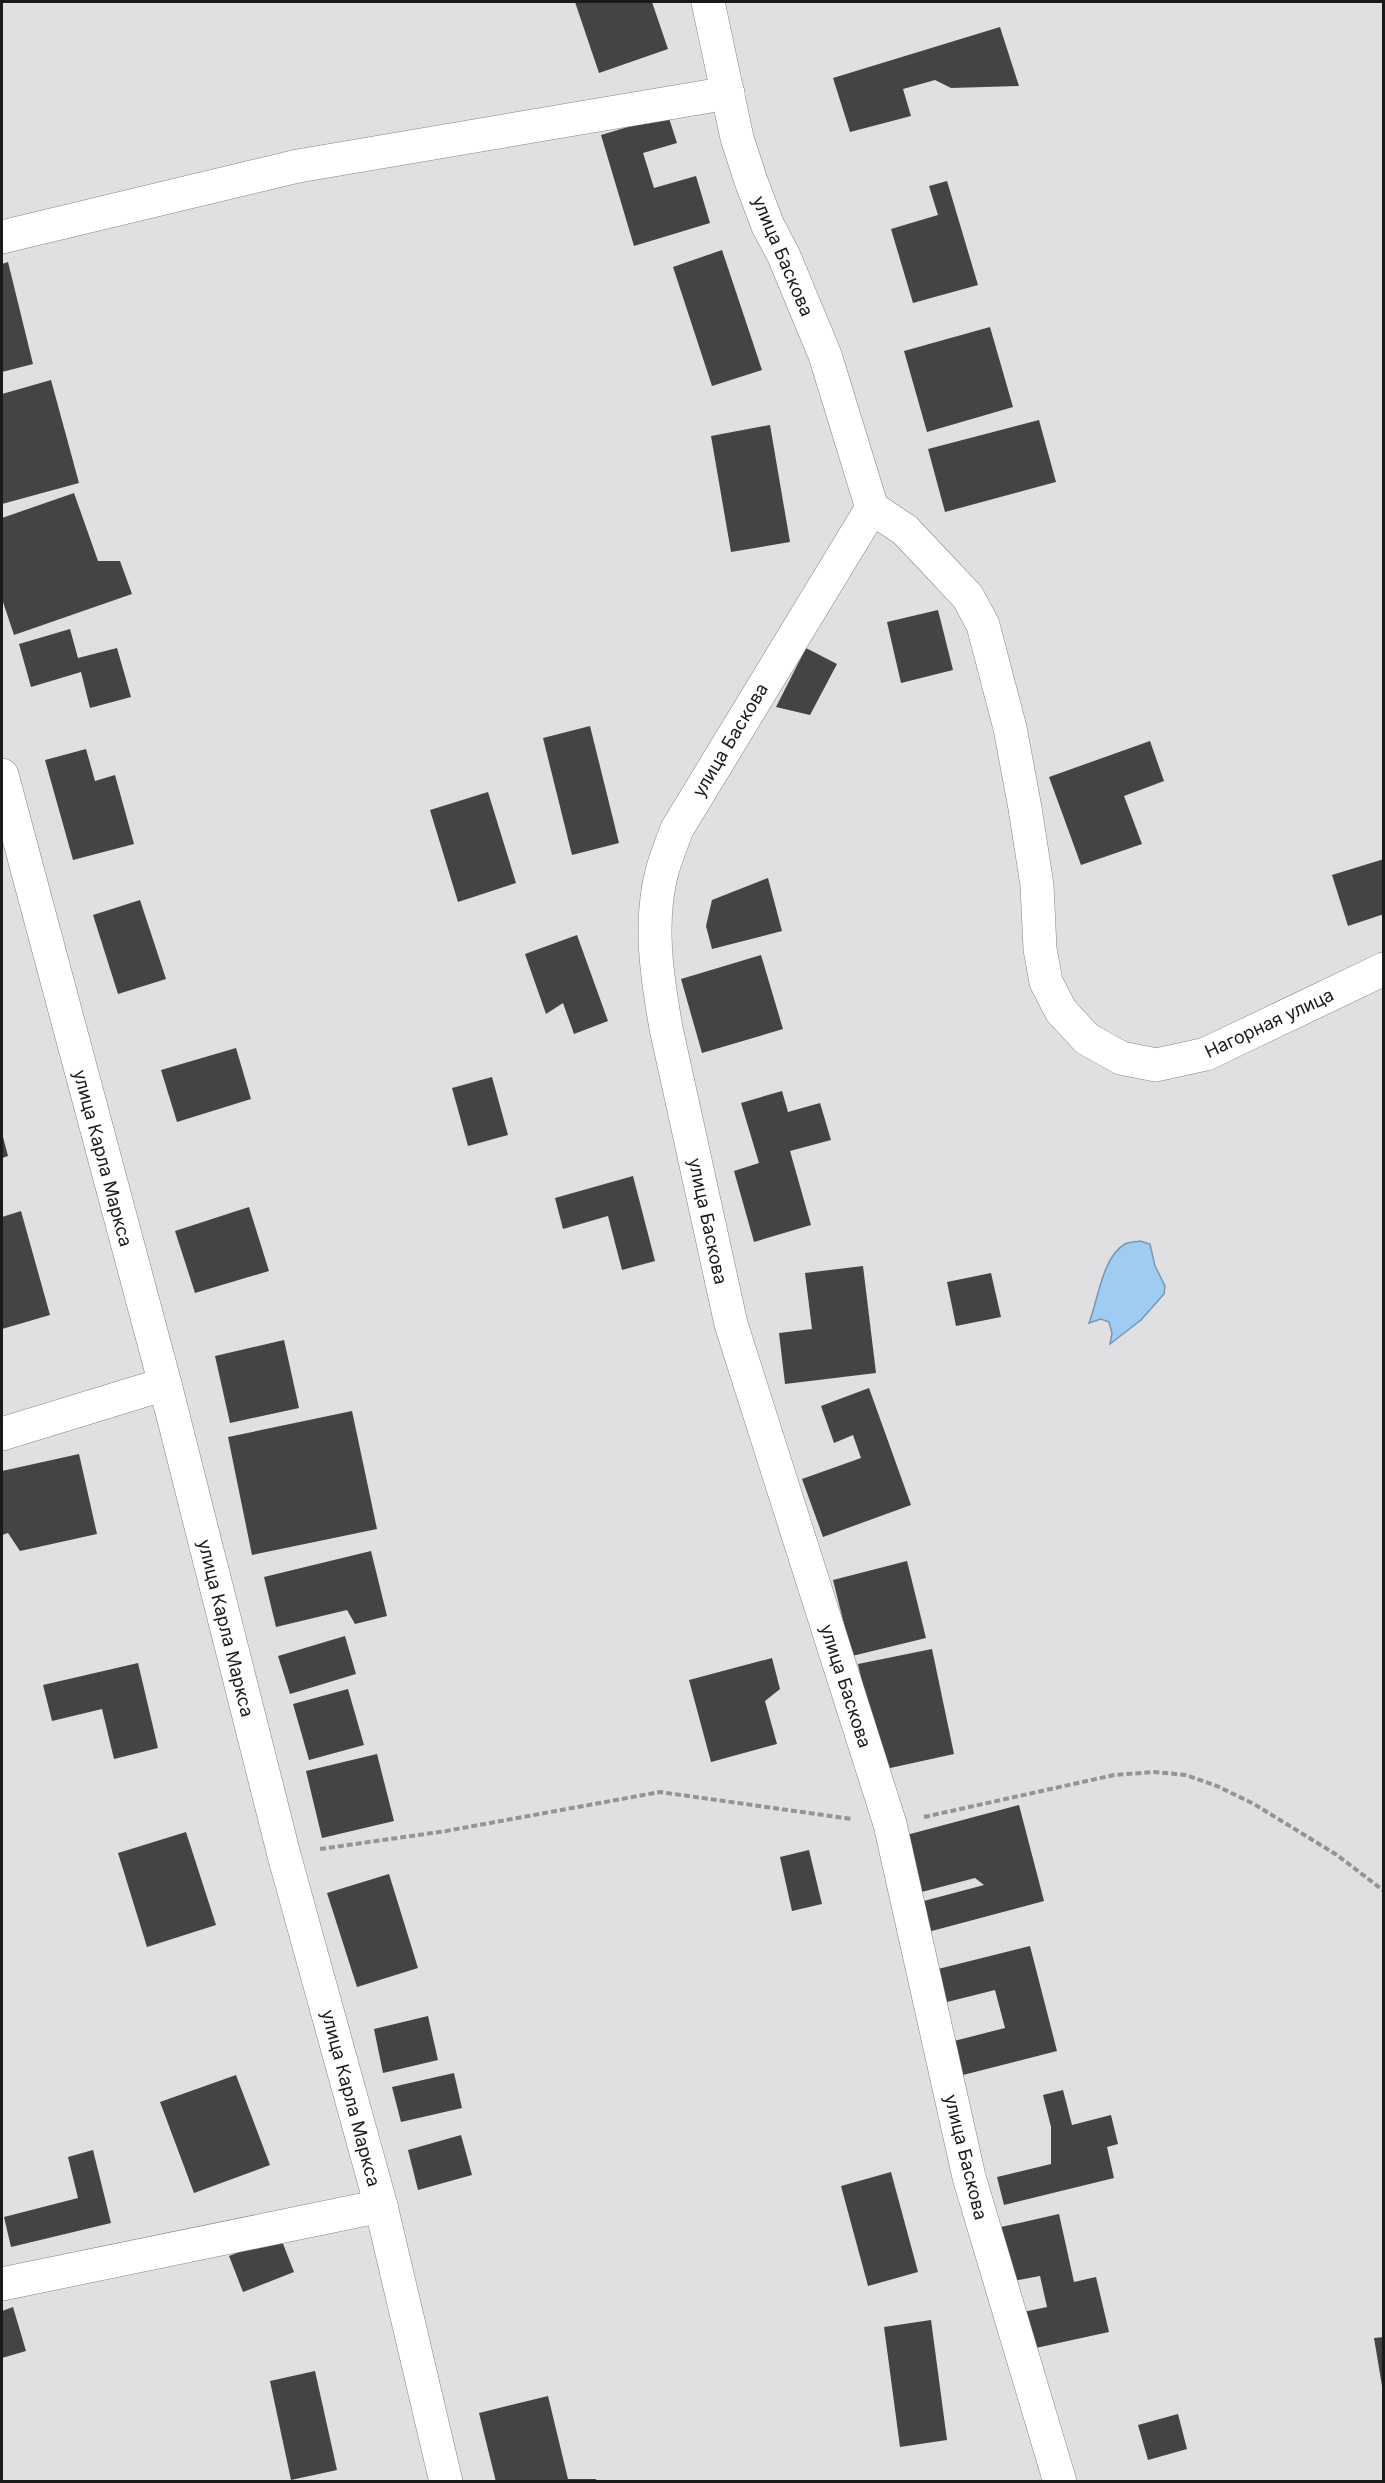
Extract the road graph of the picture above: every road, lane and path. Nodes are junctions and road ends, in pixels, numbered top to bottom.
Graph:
1 (708, 2) edge
2 (728, 93) junction
3 (2, 237) edge
4 (872, 508) junction
5 (2, 775) edge
6 (1383, 969) edge
7 (165, 1384) junction
8 (2, 1434) edge
9 (381, 2206) junction
10 (2, 2284) edge
11 (446, 2481) edge
12 (1060, 2481) edge

1 - 2 street, улица Баскова
2 - 3 street
2 - 4 street, улица Баскова
4 - 6 street, Нагорная улица
4 - 12 street, улица Баскова
5 - 7 street, улица Карла Маркса
7 - 8 street
7 - 9 street, улица Карла Маркса
9 - 10 street
9 - 11 street, улица Карла Маркса

